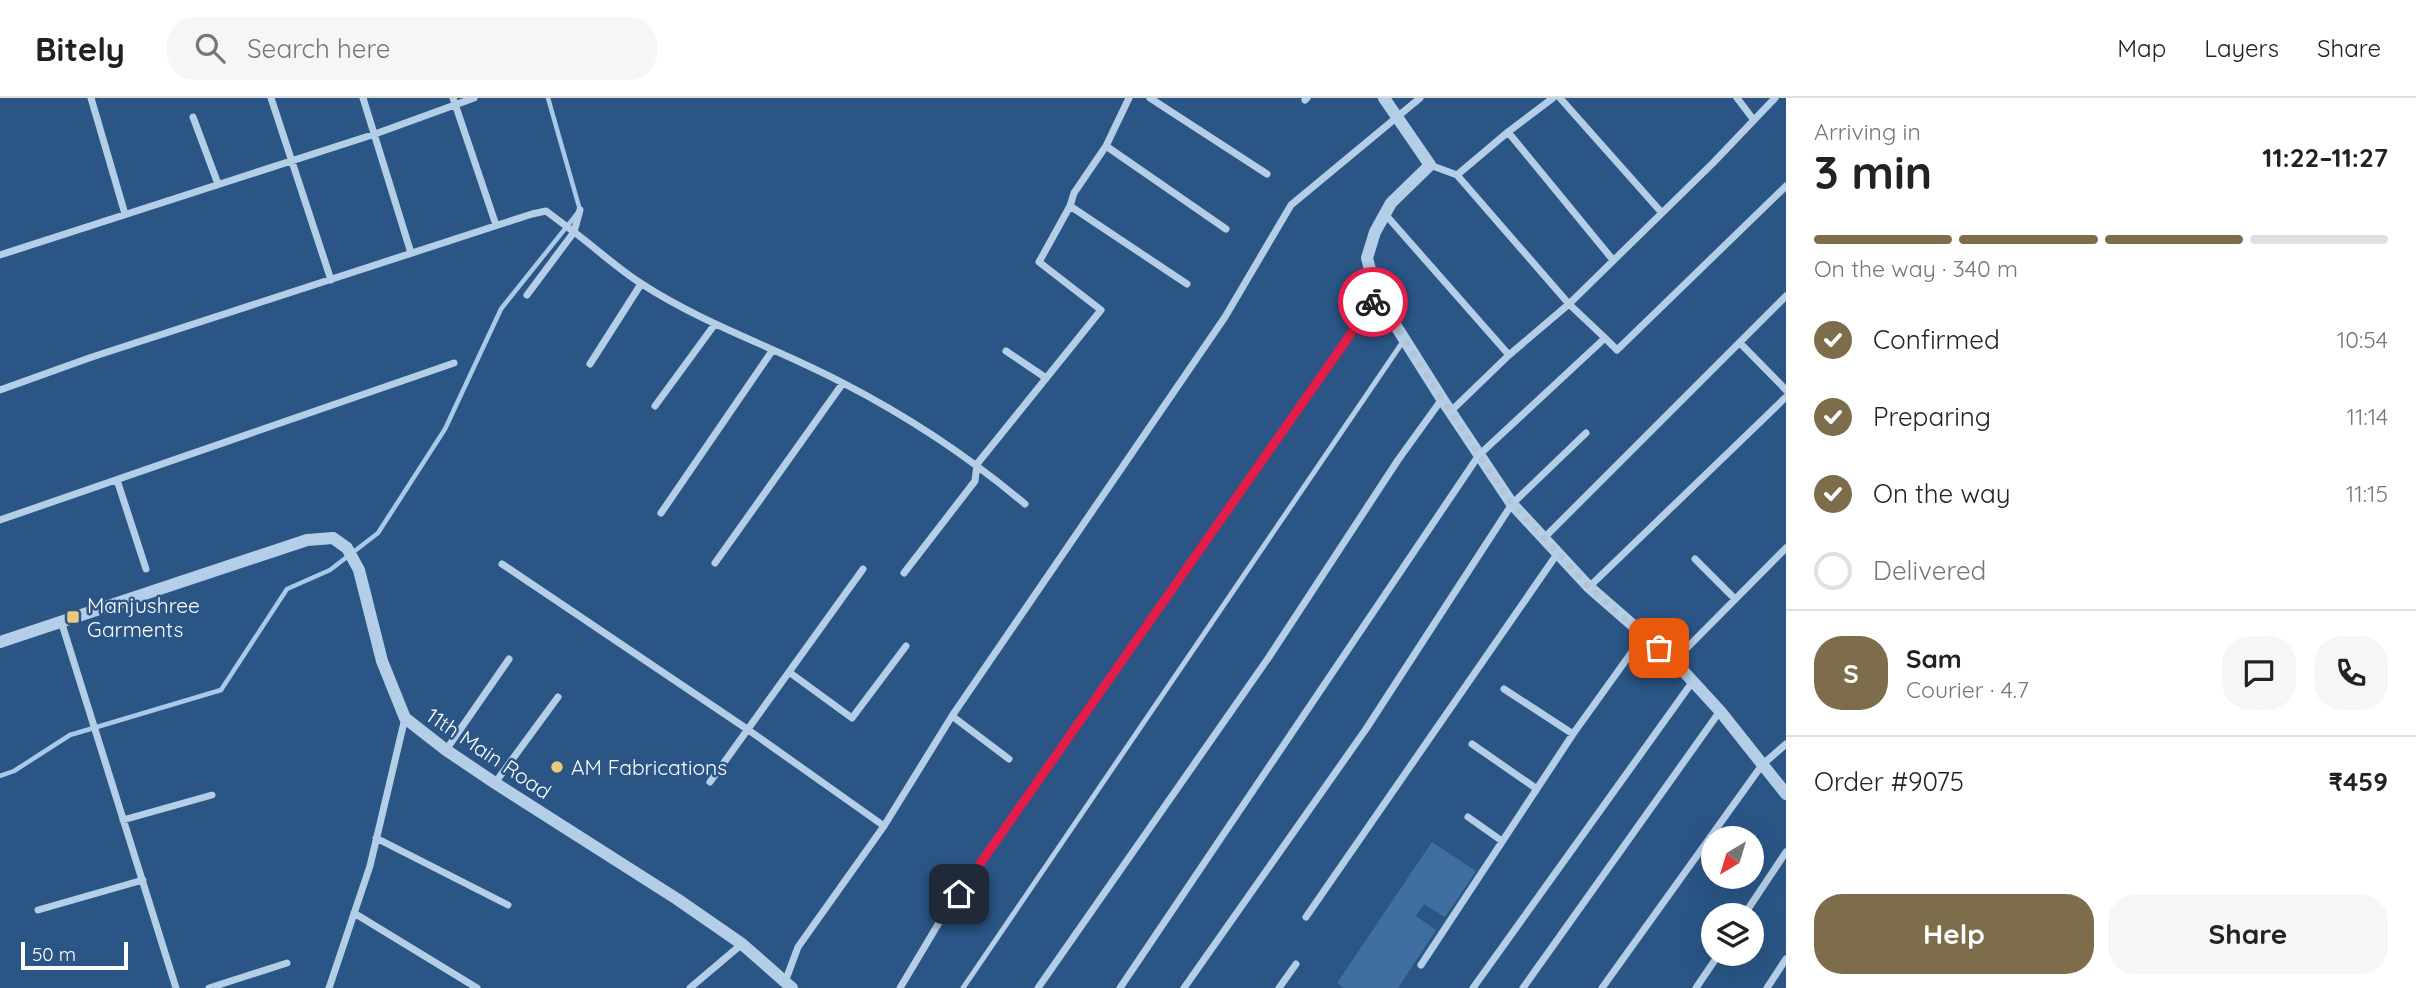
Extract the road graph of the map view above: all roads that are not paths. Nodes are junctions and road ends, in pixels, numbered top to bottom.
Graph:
1 (90, 98) edge
2 (271, 98) edge
3 (363, 98) edge
4 (474, 98) edge
5 (1129, 98) edge
6 (1150, 98) edge
7 (1384, 98) edge
8 (1420, 98) edge
9 (1553, 98) edge
10 (1560, 98) edge
11 (1737, 98) edge
12 (1775, 98) edge
13 (454, 101) edge
14 (194, 117) dead end
15 (1396, 117) junction
16 (1753, 119) junction
17 (1508, 132) junction
18 (375, 134) junction
19 (1106, 146) junction
20 (290, 161) junction
21 (1430, 165) junction
22 (1267, 174) dead end
23 (1457, 175) junction
24 (218, 184) junction
25 (1786, 186) edge
26 (1070, 206) junction
27 (580, 210) dead end
28 (1662, 213) junction
29 (125, 214) junction
30 (1385, 214) junction
31 (496, 225) junction
32 (1226, 229) dead end
33 (574, 232) junction
34 (411, 253) junction
35 (0, 255) edge
36 (1613, 260) junction
37 (331, 279) junction
38 (641, 284) junction
39 (1187, 284) dead end
40 (527, 295) dead end
41 (1377, 296) junction
42 (1786, 296) edge
43 (1569, 304) junction
44 (715, 324) junction
45 (1605, 338) junction
46 (1404, 340) junction
47 (1740, 342) junction
48 (772, 351) junction
49 (1006, 351) dead end
50 (1509, 355) junction
51 (454, 363) dead end
52 (590, 364) dead end
53 (1046, 379) junction
54 (843, 383) junction
55 (0, 390) edge
56 (1786, 390) edge
57 (1786, 397) edge
58 (1442, 399) junction
59 (655, 406) dead end
60 (1451, 411) junction
61 (1586, 433) dead end
62 (1479, 454) junction
63 (977, 464) junction
64 (117, 480) junction
65 (1025, 504) dead end
66 (1512, 504) junction
67 (661, 513) dead end
68 (0, 520) edge
69 (1543, 539) junction
70 (1786, 548) edge
71 (1557, 554) junction
72 (1695, 559) dead end
73 (715, 563) dead end
74 (502, 564) dead end
75 (146, 569) dead end
76 (863, 569) dead end
77 (904, 573) dead end
78 (1589, 587) junction
79 (1735, 599) junction
80 (61, 621) junction
81 (1644, 635) junction
82 (0, 642) edge
83 (906, 646) dead end
84 (509, 659) dead end
85 (1674, 661) junction
86 (789, 672) junction
87 (1693, 681) junction
88 (1504, 689) dead end
89 (558, 697) dead end
90 (1720, 711) junction
91 (952, 716) junction
92 (405, 718) junction
93 (747, 729) junction
94 (1573, 734) junction
95 (1472, 744) dead end
96 (1786, 744) edge
97 (446, 750) junction
98 (1009, 759) dead end
99 (1762, 765) junction
100 (710, 782) dead end
101 (495, 783) junction
102 (1537, 789) junction
103 (1786, 794) edge
104 (212, 795) dead end
105 (1468, 817) dead end
106 (123, 820) junction
107 (884, 826) junction
108 (376, 838) junction
109 (1503, 841) junction
110 (1786, 852) edge
111 (143, 880) junction
112 (1752, 903) edge
113 (508, 905) dead end
114 (38, 910) dead end
115 (354, 913) junction
116 (1306, 917) dead end
117 (742, 944) junction
118 (1786, 959) edge
119 (287, 963) dead end
120 (1296, 964) dead end
121 (1421, 965) dead end
122 (1711, 966) edge
123 (788, 985) edge
124 (176, 988) edge
125 (209, 988) edge
126 (329, 988) edge
127 (477, 988) edge
128 (690, 988) edge
129 (900, 988) edge
130 (963, 988) edge
131 (1038, 988) edge
132 (1120, 988) edge
133 (1184, 988) edge
134 (1279, 988) edge
135 (1473, 988) edge
136 (1523, 988) edge
137 (1602, 988) edge
138 (1696, 988) edge
139 (1766, 988) edge

1 - 29 street
2 - 20 street
3 - 18 street
4 - 13 street
5 - 19 street
6 - 22 street
7 - 15 street
8 - 15 street
9 - 17 street
10 - 28 street
11 - 16 street
12 - 16 street
13 - 18 street
13 - 31 street
14 - 24 street
15 - 21 street
15 - 91 street
16 - 28 street
17 - 23 street
17 - 36 street
18 - 20 street
18 - 34 street
19 - 26 street
19 - 32 street
20 - 24 street
20 - 37 street
21 - 23 street
21 - 30 street
23 - 43 street
24 - 29 street
25 - 45 street
26 - 39 street
26 - 53 street
27 - 33 street
28 - 36 street
29 - 35 street
30 - 41 street
30 - 50 street
31 - 33 street
31 - 34 street
33 - 38 street
33 - 40 street
34 - 37 street
36 - 43 street
37 - 55 street
38 - 44 street
38 - 52 street
41 - 46 street
41 - 129 street
42 - 47 street
43 - 45 street
43 - 50 street
44 - 48 street
44 - 59 street
45 - 62 street
46 - 58 street
46 - 130 lane
47 - 56 street
47 - 69 street
48 - 54 street
48 - 67 street
49 - 53 street
50 - 60 street
51 - 64 street
53 - 63 street
54 - 63 street
54 - 73 street
57 - 78 street
58 - 60 street
58 - 131 street
60 - 62 street
61 - 66 street
62 - 66 street
62 - 132 street
63 - 65 street
63 - 77 street
64 - 68 street
64 - 75 street
66 - 69 street
66 - 133 street
69 - 71 street
70 - 79 street
71 - 78 street
71 - 116 street
72 - 79 street
74 - 93 street
76 - 86 street
78 - 81 street
79 - 85 street
80 - 82 street, 11th Main Road
80 - 92 street, 11th Main Road
80 - 106 street
81 - 85 street
81 - 94 street
83 - 86 street
84 - 97 street
85 - 87 street
86 - 93 street
87 - 90 street
87 - 135 street
88 - 94 street
89 - 101 street
90 - 99 street
90 - 136 street
91 - 98 street
91 - 107 street
92 - 97 street, 11th Main Road
92 - 108 street
93 - 100 street
93 - 107 street
94 - 102 street
95 - 102 street
96 - 99 street
97 - 101 street, 11th Main Road
99 - 103 street
99 - 137 street
101 - 117 street, 11th Main Road
102 - 109 street
104 - 106 street
105 - 109 street
106 - 111 street
107 - 123 street
108 - 113 street
108 - 115 street
109 - 121 street
110 - 112 street
111 - 114 street
111 - 124 street
115 - 126 street
115 - 127 street
117 - 123 street, 11th Main Road
117 - 128 street
118 - 139 street
119 - 125 street
120 - 134 street
122 - 138 street

